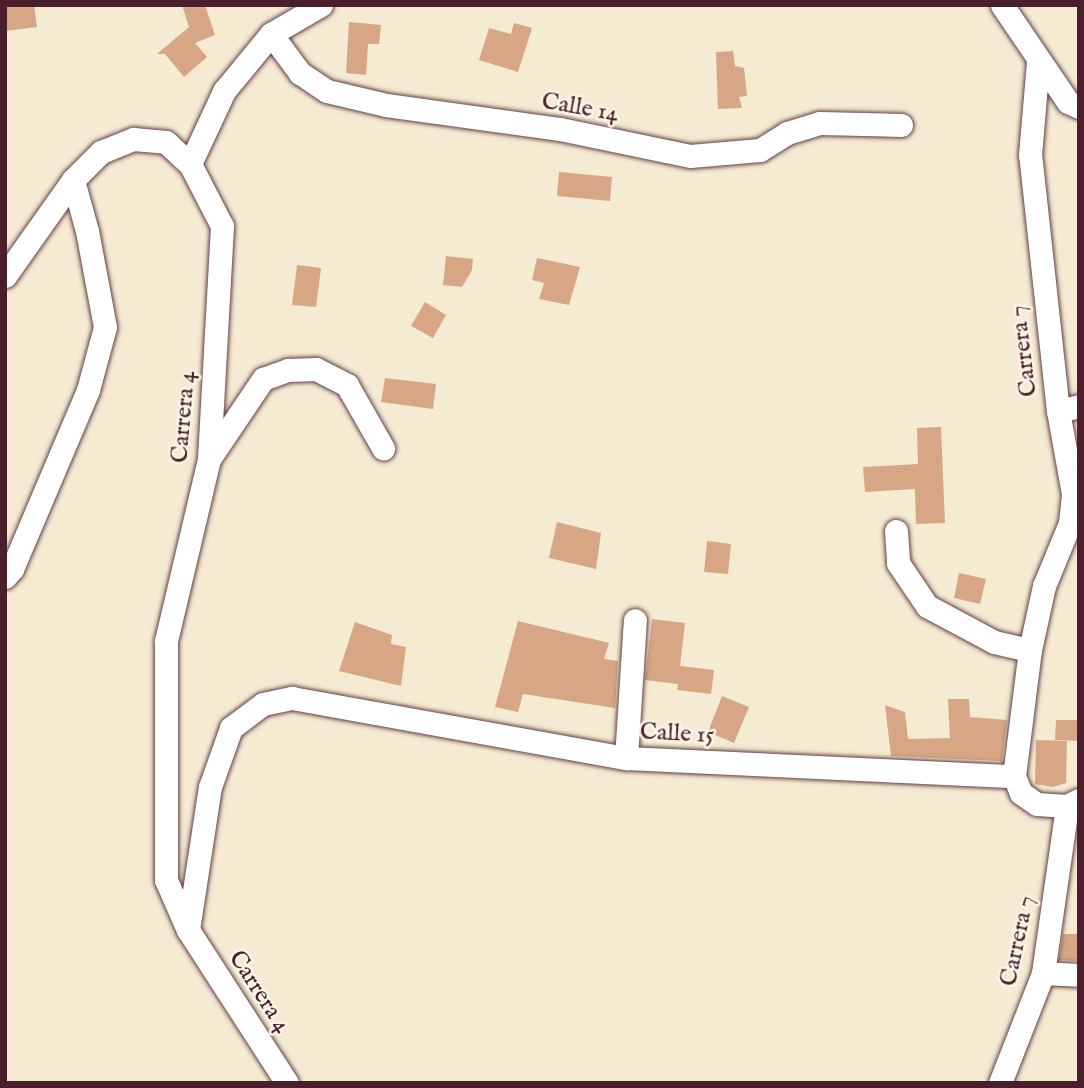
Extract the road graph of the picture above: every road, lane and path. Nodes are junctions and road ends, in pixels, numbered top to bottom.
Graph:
1 (321, 5) edge
2 (1002, 5) edge
3 (271, 34) junction
4 (1038, 61) junction
5 (1079, 107) edge
6 (901, 125) dead end
7 (190, 164) junction
8 (73, 180) junction
9 (5, 275) edge
10 (1068, 408) edge
11 (383, 448) dead end
12 (209, 459) junction
13 (896, 531) dead end
14 (5, 577) edge
15 (635, 620) dead end
16 (1030, 650) junction
17 (626, 758) junction
18 (1014, 776) junction
19 (1073, 803) edge
20 (188, 930) junction
21 (1043, 973) junction
22 (1079, 975) edge
23 (287, 1083) edge
24 (1000, 1083) edge

1 - 3 street
2 - 4 street
3 - 6 street, Calle 14
3 - 7 street
4 - 5 street
4 - 10 street, Carrera 7
7 - 8 street, Carrera 4
7 - 12 street, Carrera 4
8 - 9 street, Carrera 4
8 - 14 street
10 - 16 street, Carrera 7
11 - 12 street
12 - 20 street, Carrera 4
13 - 16 street
15 - 17 street
16 - 18 street, Carrera 7
17 - 18 street, Calle 15
17 - 20 street, Calle 15
18 - 19 street
19 - 21 street, Carrera 7
20 - 23 street, Carrera 4
21 - 22 street
21 - 24 street, Carrera 7

